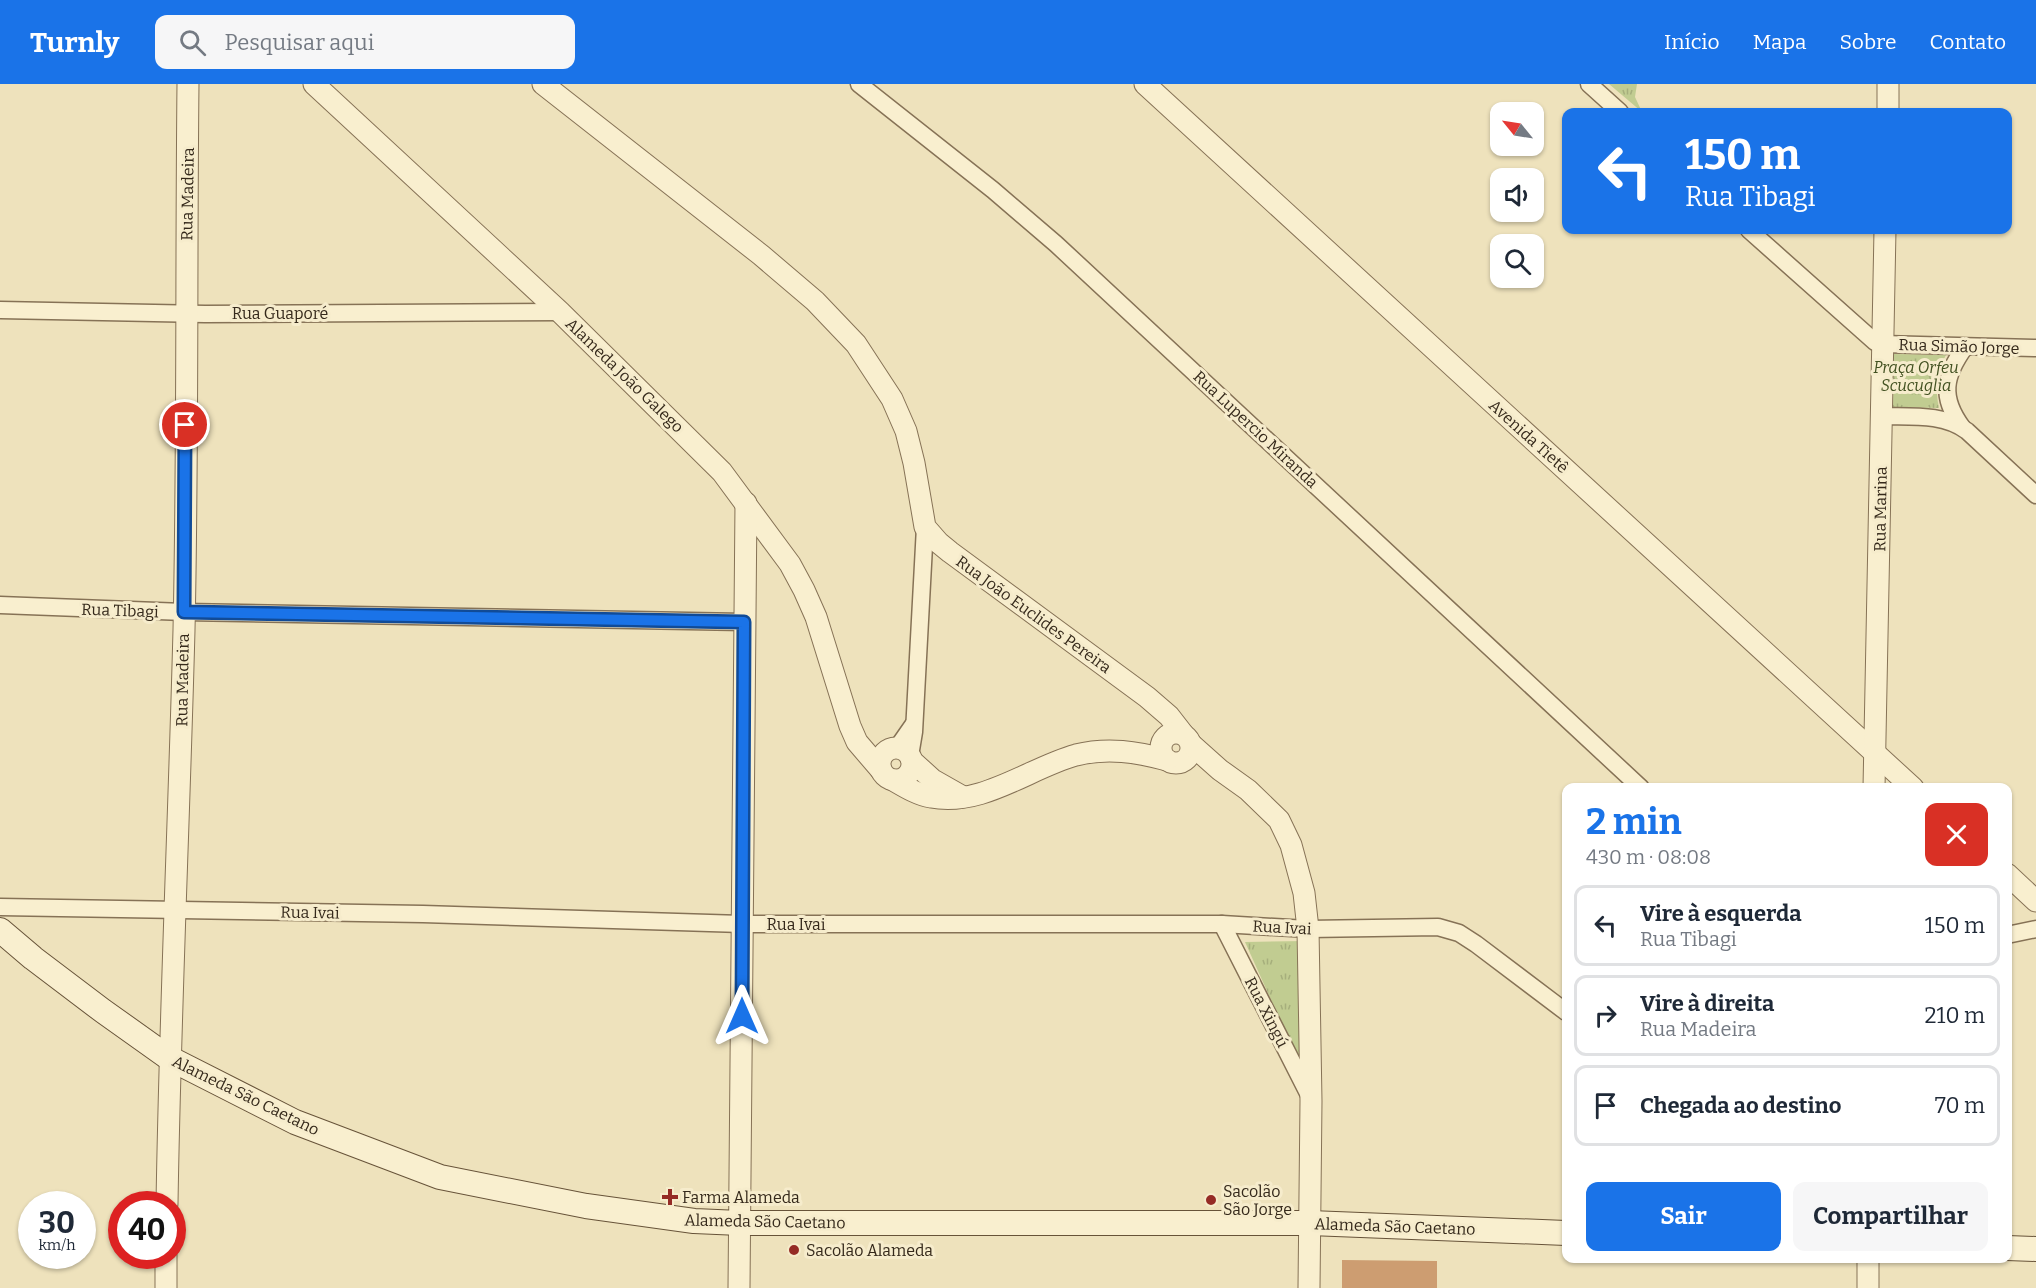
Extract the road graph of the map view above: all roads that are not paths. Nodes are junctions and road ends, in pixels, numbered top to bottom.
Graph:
1 (188, 84) edge
2 (314, 84) edge
3 (543, 84) edge
4 (859, 84) edge
5 (1145, 84) edge
6 (1589, 84) edge
7 (1888, 84) edge
8 (1616, 108) edge
9 (1888, 108) edge
10 (1753, 234) edge
11 (1885, 234) edge
12 (0, 310) edge
13 (560, 312) junction
14 (186, 314) junction
15 (1882, 344) junction
16 (1965, 347) junction
17 (2036, 348) edge
18 (1882, 416) junction
19 (1962, 427) junction
20 (2036, 495) edge
21 (746, 503) junction
22 (925, 527) junction
23 (0, 605) edge
24 (184, 612) junction
25 (744, 622) junction
26 (850, 726) junction
27 (1175, 747) junction
28 (1874, 752) junction
29 (903, 753) junction
30 (887, 775) junction
31 (1636, 783) edge
32 (1874, 783) edge
33 (1908, 783) edge
34 (964, 797) junction
35 (2012, 879) edge
36 (2036, 901) edge
37 (0, 907) edge
38 (176, 910) junction
39 (742, 924) junction
40 (1222, 924) junction
41 (1308, 929) junction
42 (2036, 929) edge
43 (0, 930) edge
44 (2012, 934) edge
45 (1562, 1009) edge
46 (169, 1058) junction
47 (1311, 1101) junction
48 (167, 1191) edge
49 (740, 1223) junction
50 (1310, 1223) junction
51 (1562, 1233) edge
52 (2012, 1248) edge
53 (2036, 1248) edge
54 (1868, 1263) edge
55 (166, 1269) edge
56 (166, 1288) edge
57 (740, 1288) edge
58 (1309, 1288) edge
59 (1868, 1288) edge

1 - 14 street, Rua Madeira
2 - 13 street, Alameda João Galego
3 - 22 street
4 - 31 street, Rua Lupercio Miranda
5 - 28 street, Avenida Tietê
6 - 8 street
7 - 9 street
10 - 15 street
11 - 15 street, Rua Marina
12 - 14 street, Rua Guaporé
13 - 14 street, Rua Guaporé
13 - 21 street, Alameda João Galego
14 - 24 street, Rua Madeira
15 - 16 street, Rua Simão Jorge
15 - 18 street, Rua Marina
16 - 17 street, Rua Simão Jorge
16 - 19 street
18 - 19 street
18 - 28 street, Rua Marina
19 - 20 street
21 - 25 street
21 - 26 street, Alameda João Galego
22 - 27 street, Rua João Euclides Pereira
22 - 29 street
23 - 24 street, Rua Tibagi
24 - 25 street, Rua Tibagi
24 - 38 street, Rua Madeira
25 - 39 street
26 - 29 street
26 - 30 street, Alameda João Galego
27 - 34 street, Alameda João Galego
27 - 41 street
28 - 32 street, Rua Marina
28 - 33 street, Avenida Tietê
29 - 30 street
29 - 30 street
29 - 34 street
30 - 34 street, Alameda João Galego
35 - 36 street
37 - 38 street, Rua Ivai
38 - 39 street, Rua Ivai
38 - 46 street, Rua Madeira
39 - 40 street, Rua Ivai
39 - 49 street
40 - 41 street, Rua Ivai
40 - 47 street, Rua Xingú
41 - 45 street, Rua Ivai
41 - 47 street, Rua Xingú
42 - 44 street
43 - 46 main road, Alameda São Caetano
46 - 48 street, Rua Madeira
46 - 49 main road, Alameda São Caetano
47 - 50 street, Rua Xingú
49 - 50 main road, Alameda São Caetano
49 - 57 street
50 - 51 main road, Alameda São Caetano
50 - 58 street, Rua Xingú
52 - 53 main road
54 - 59 street
55 - 56 street

